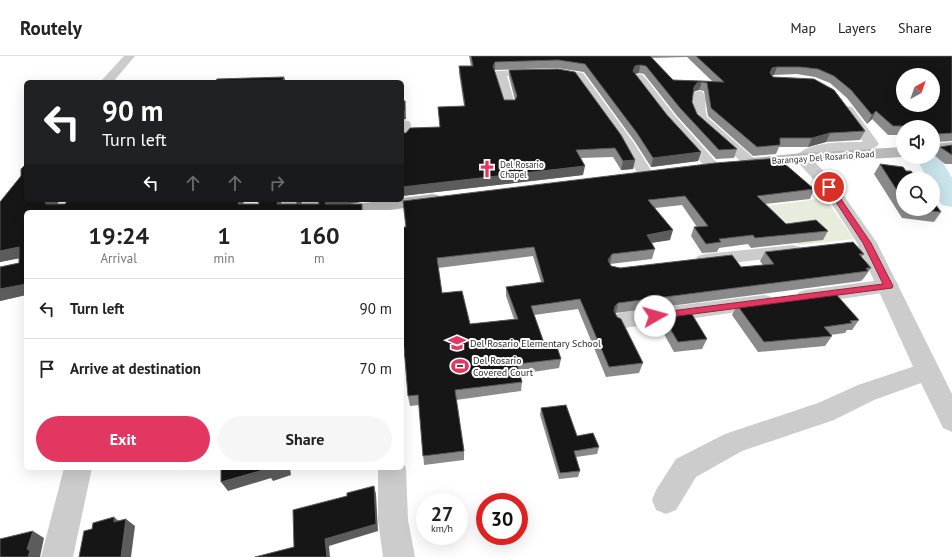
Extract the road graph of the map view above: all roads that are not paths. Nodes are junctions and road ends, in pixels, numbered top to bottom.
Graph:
1 (130, 56) edge
2 (639, 78) edge
3 (108, 80) edge
4 (699, 95) dead end
5 (839, 99) edge
6 (509, 104) edge
7 (952, 147) edge
8 (940, 148) edge
9 (896, 152) edge
10 (802, 158) junction
11 (751, 163) junction
12 (712, 166) junction
13 (690, 169) edge
14 (646, 175) edge
15 (444, 198) edge
16 (392, 205) edge
17 (353, 210) edge
18 (867, 243) junction
19 (844, 246) edge
20 (812, 249) edge
21 (687, 262) edge
22 (889, 286) junction
23 (624, 320) dead end
24 (927, 371) junction
25 (952, 420) edge
26 (78, 470) edge
27 (392, 471) edge
28 (666, 500) dead end
29 (57, 557) edge
30 (399, 557) edge

1 - 3 street
2 - 12 street
4 - 11 street
5 - 10 street
6 - 14 street
7 - 8 main road
9 - 10 main road, Barangay Del Rosario Road
10 - 11 main road, Barangay Del Rosario Road
10 - 18 street
11 - 12 main road, Barangay Del Rosario Road
12 - 13 main road, Barangay Del Rosario Road
15 - 16 main road
16 - 17 main road
18 - 19 street
18 - 22 street
20 - 21 street
22 - 23 street
22 - 24 street
24 - 25 street
24 - 28 street
26 - 29 street
27 - 30 street

